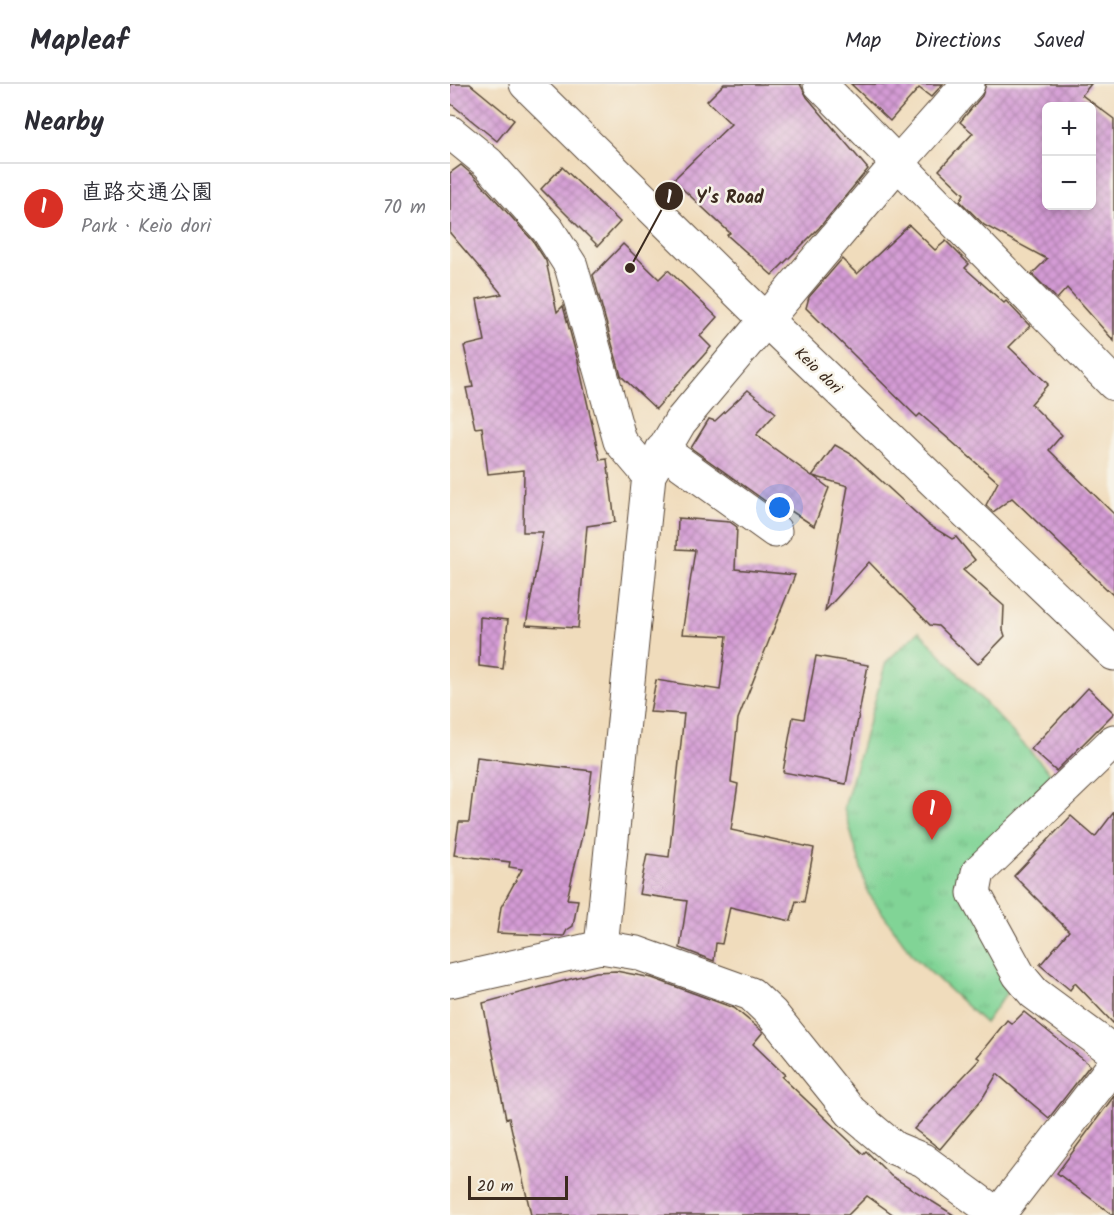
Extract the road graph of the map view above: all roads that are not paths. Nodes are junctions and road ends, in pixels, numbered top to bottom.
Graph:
1 (526, 84) edge
2 (820, 84) edge
3 (968, 84) edge
4 (450, 132) edge
5 (897, 164) junction
6 (765, 319) junction
7 (1114, 384) edge
8 (655, 463) junction
9 (776, 531) dead end
10 (1114, 654) edge
11 (1114, 741) edge
12 (601, 947) junction
13 (450, 981) edge
14 (1114, 1052) edge
15 (1114, 1065) edge
16 (998, 1215) edge

1 - 6 street, Keio dori
2 - 5 street
3 - 5 street
4 - 8 street
5 - 6 street
5 - 7 street
6 - 8 street
6 - 10 street, Keio dori
8 - 9 street
8 - 12 street
11 - 14 street
12 - 13 street
12 - 16 street
15 - 16 street

